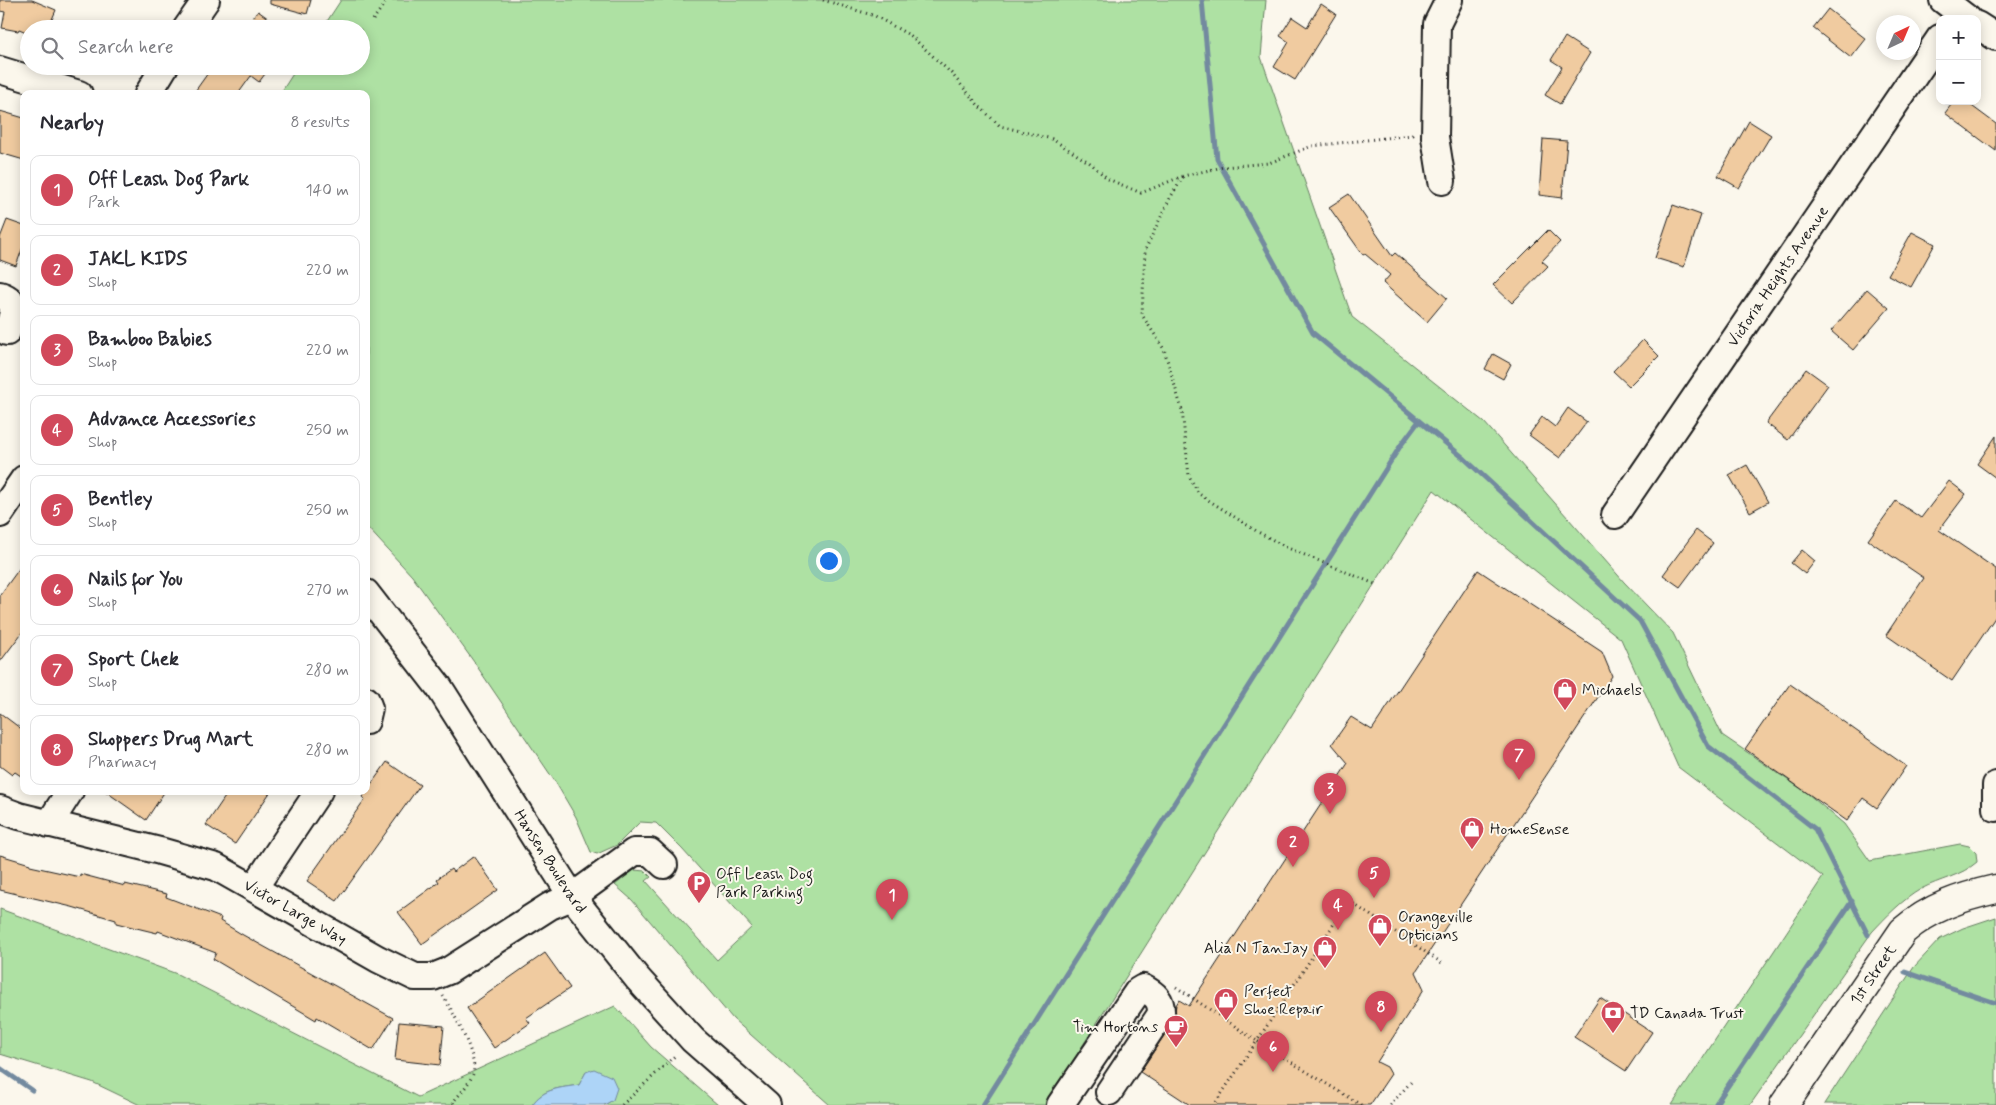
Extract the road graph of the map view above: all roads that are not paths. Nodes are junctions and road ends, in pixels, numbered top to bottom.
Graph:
1 (206, 0) edge
2 (1449, 0) edge
3 (192, 20) edge
4 (1981, 28) edge
5 (1996, 37) edge
6 (1936, 44) edge
7 (0, 70) edge
8 (160, 75) edge
9 (66, 90) edge
10 (150, 90) edge
11 (1442, 181) dead end
12 (0, 294) edge
13 (10, 334) edge
14 (20, 485) edge
15 (0, 514) edge
16 (1615, 515) dead end
17 (370, 598) edge
18 (1996, 785) edge
19 (67, 795) edge
20 (316, 795) edge
21 (1996, 808) edge
22 (0, 809) edge
23 (49, 824) junction
24 (664, 865) dead end
25 (254, 888) junction
26 (1996, 889) edge
27 (572, 896) junction
28 (1109, 1092) dead end
29 (767, 1105) edge
30 (1060, 1105) edge
31 (1784, 1105) edge

1 - 3 street
2 - 11 street
4 - 5 street
6 - 16 street, Victoria Heights Avenue
7 - 9 street
8 - 10 street
12 - 13 street
14 - 15 street
17 - 27 street, Hansen Boulevard
18 - 21 street
19 - 23 street
20 - 25 street
22 - 23 street, Victor Large Way
23 - 25 street, Victor Large Way
24 - 27 street
25 - 27 street, Victor Large Way
26 - 31 main road, 1st Street
27 - 29 street, Hansen Boulevard
28 - 30 street

